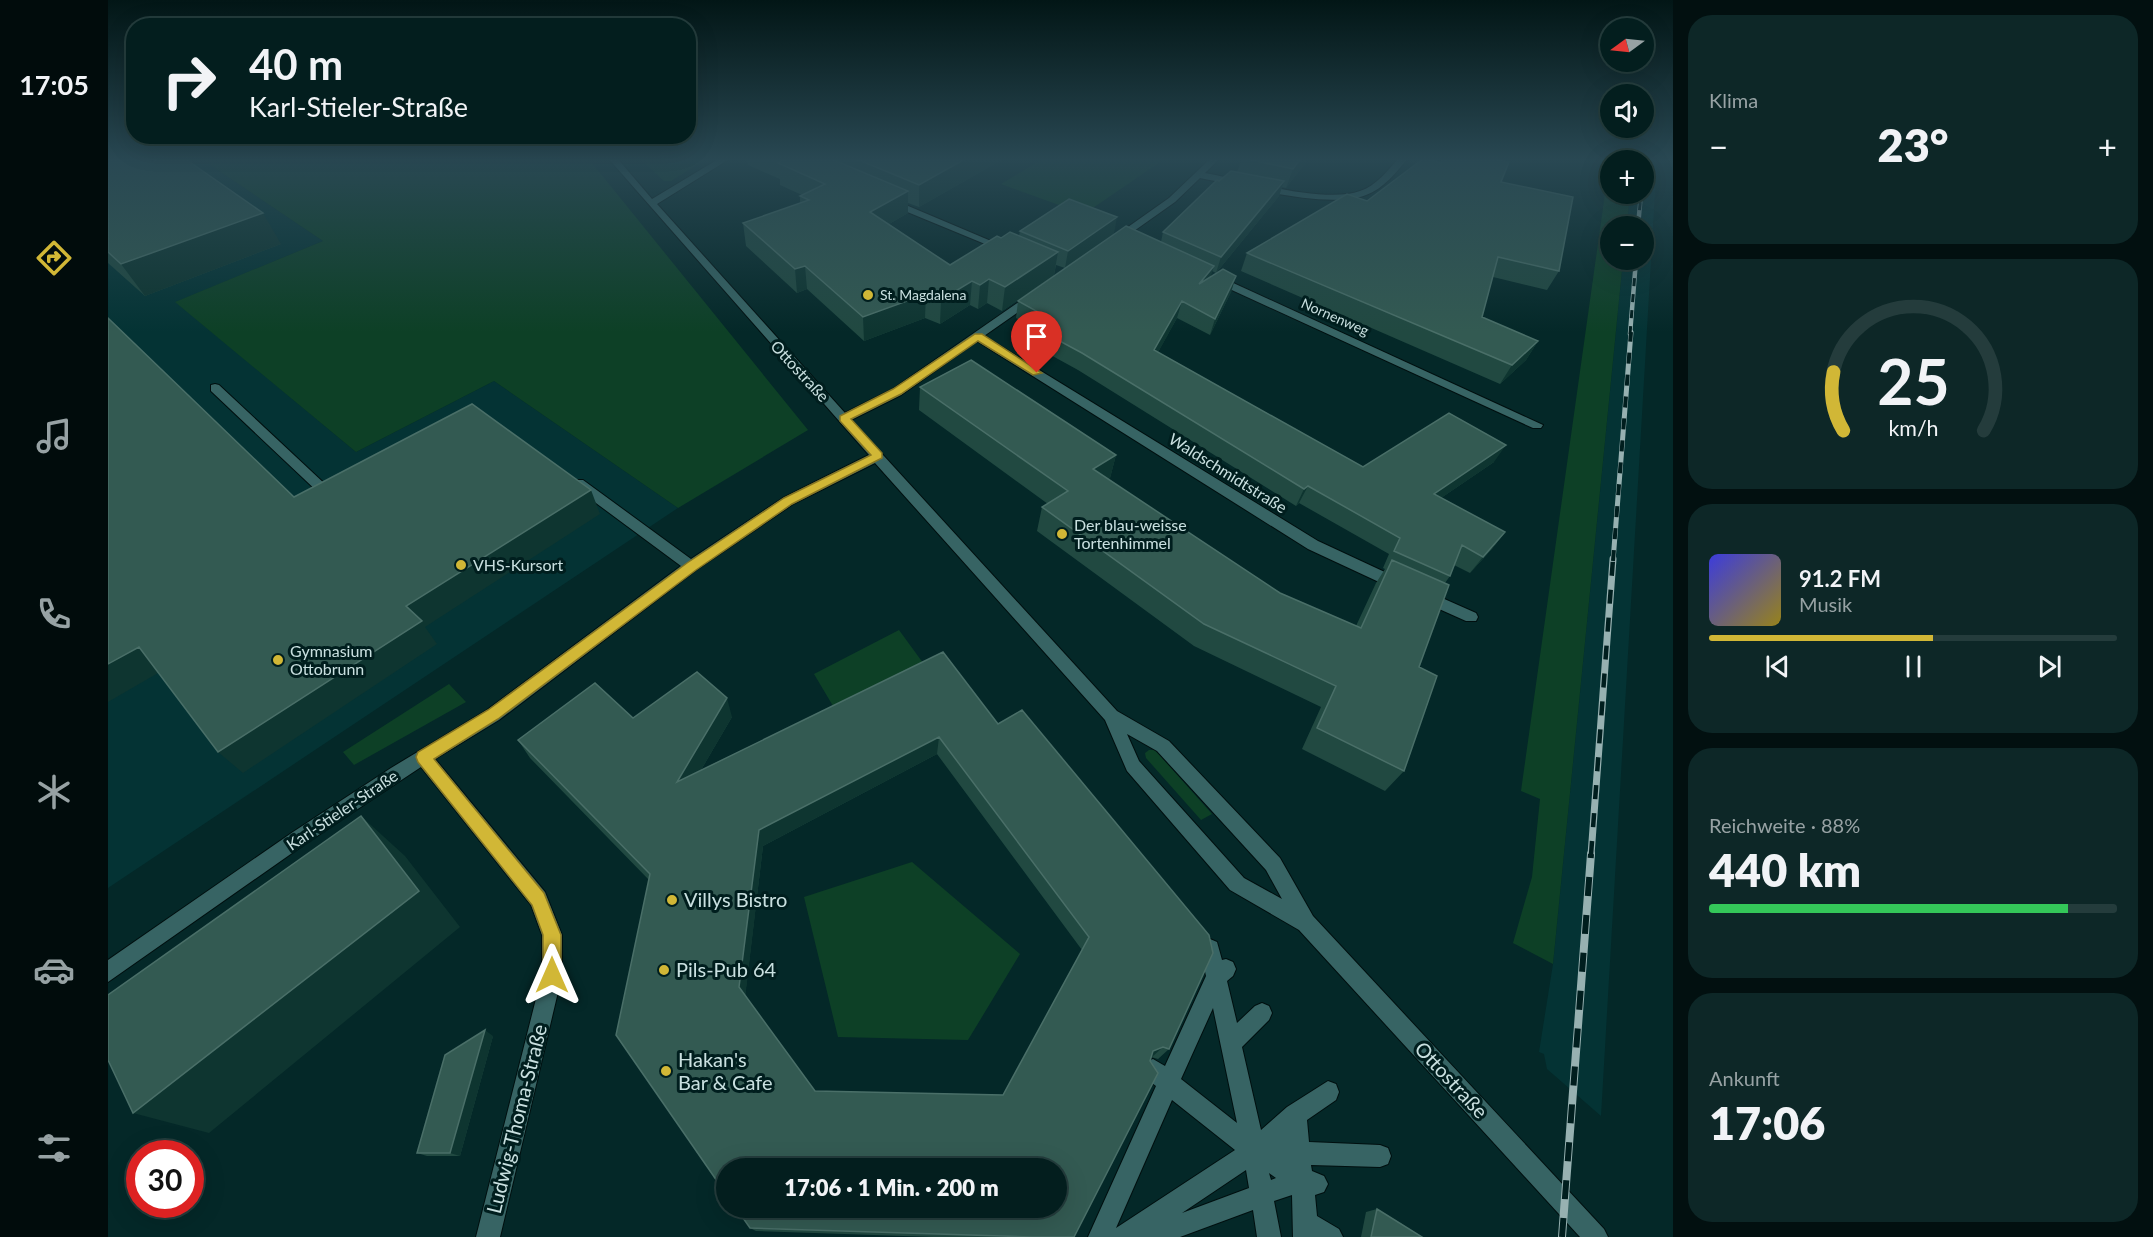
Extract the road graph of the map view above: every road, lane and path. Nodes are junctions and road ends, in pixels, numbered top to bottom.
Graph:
1 (663, 216) edge
2 (924, 216) edge
3 (1153, 216) edge
4 (1103, 249) edge
5 (1017, 255) edge
6 (1207, 275) edge
7 (1046, 288) edge
8 (978, 337) junction
9 (215, 388) dead end
10 (844, 418) junction
11 (1537, 425) dead end
12 (878, 456) junction
13 (571, 478) edge
14 (345, 480) edge
15 (692, 566) junction
16 (1472, 617) dead end
17 (1111, 716) junction
18 (423, 757) junction
19 (1306, 923) junction
20 (1210, 949) edge
21 (108, 972) edge
22 (1221, 973) junction
23 (1262, 1012) dead end
24 (1231, 1043) junction
25 (1160, 1076) junction
26 (1328, 1092) dead end
27 (1295, 1115) junction
28 (1254, 1151) junction
29 (1300, 1152) junction
30 (1380, 1156) dead end
31 (1309, 1182) junction
32 (1262, 1193) junction
33 (1306, 1230) edge
34 (488, 1237) edge
35 (1100, 1237) edge
36 (1124, 1237) edge
37 (1148, 1237) edge
38 (1269, 1237) edge
39 (1331, 1237) edge
40 (1596, 1237) edge

1 - 10 street, Ottostraße
2 - 5 street
3 - 4 street
6 - 11 street, Nornenweg
7 - 8 street
8 - 10 street
8 - 16 street, Waldschmidtstraße
9 - 14 street
10 - 12 street, Ottostraße
12 - 15 street, Karl-Stieler-Straße
12 - 17 street, Ottostraße
13 - 15 street
15 - 18 street, Karl-Stieler-Straße
17 - 19 street, Ottostraße
17 - 19 street, Ottostraße
18 - 21 street, Karl-Stieler-Straße
18 - 34 street, Ludwig-Thoma-Straße
19 - 40 street, Ottostraße
20 - 22 street
22 - 24 street
22 - 25 street
23 - 24 street
24 - 28 street
25 - 28 street
25 - 35 street
26 - 27 street
27 - 28 street
27 - 29 street
28 - 29 street
28 - 31 street
28 - 32 street
28 - 36 street
29 - 30 street
29 - 31 street
31 - 32 street
31 - 33 street
32 - 37 street
32 - 38 street
33 - 39 street

